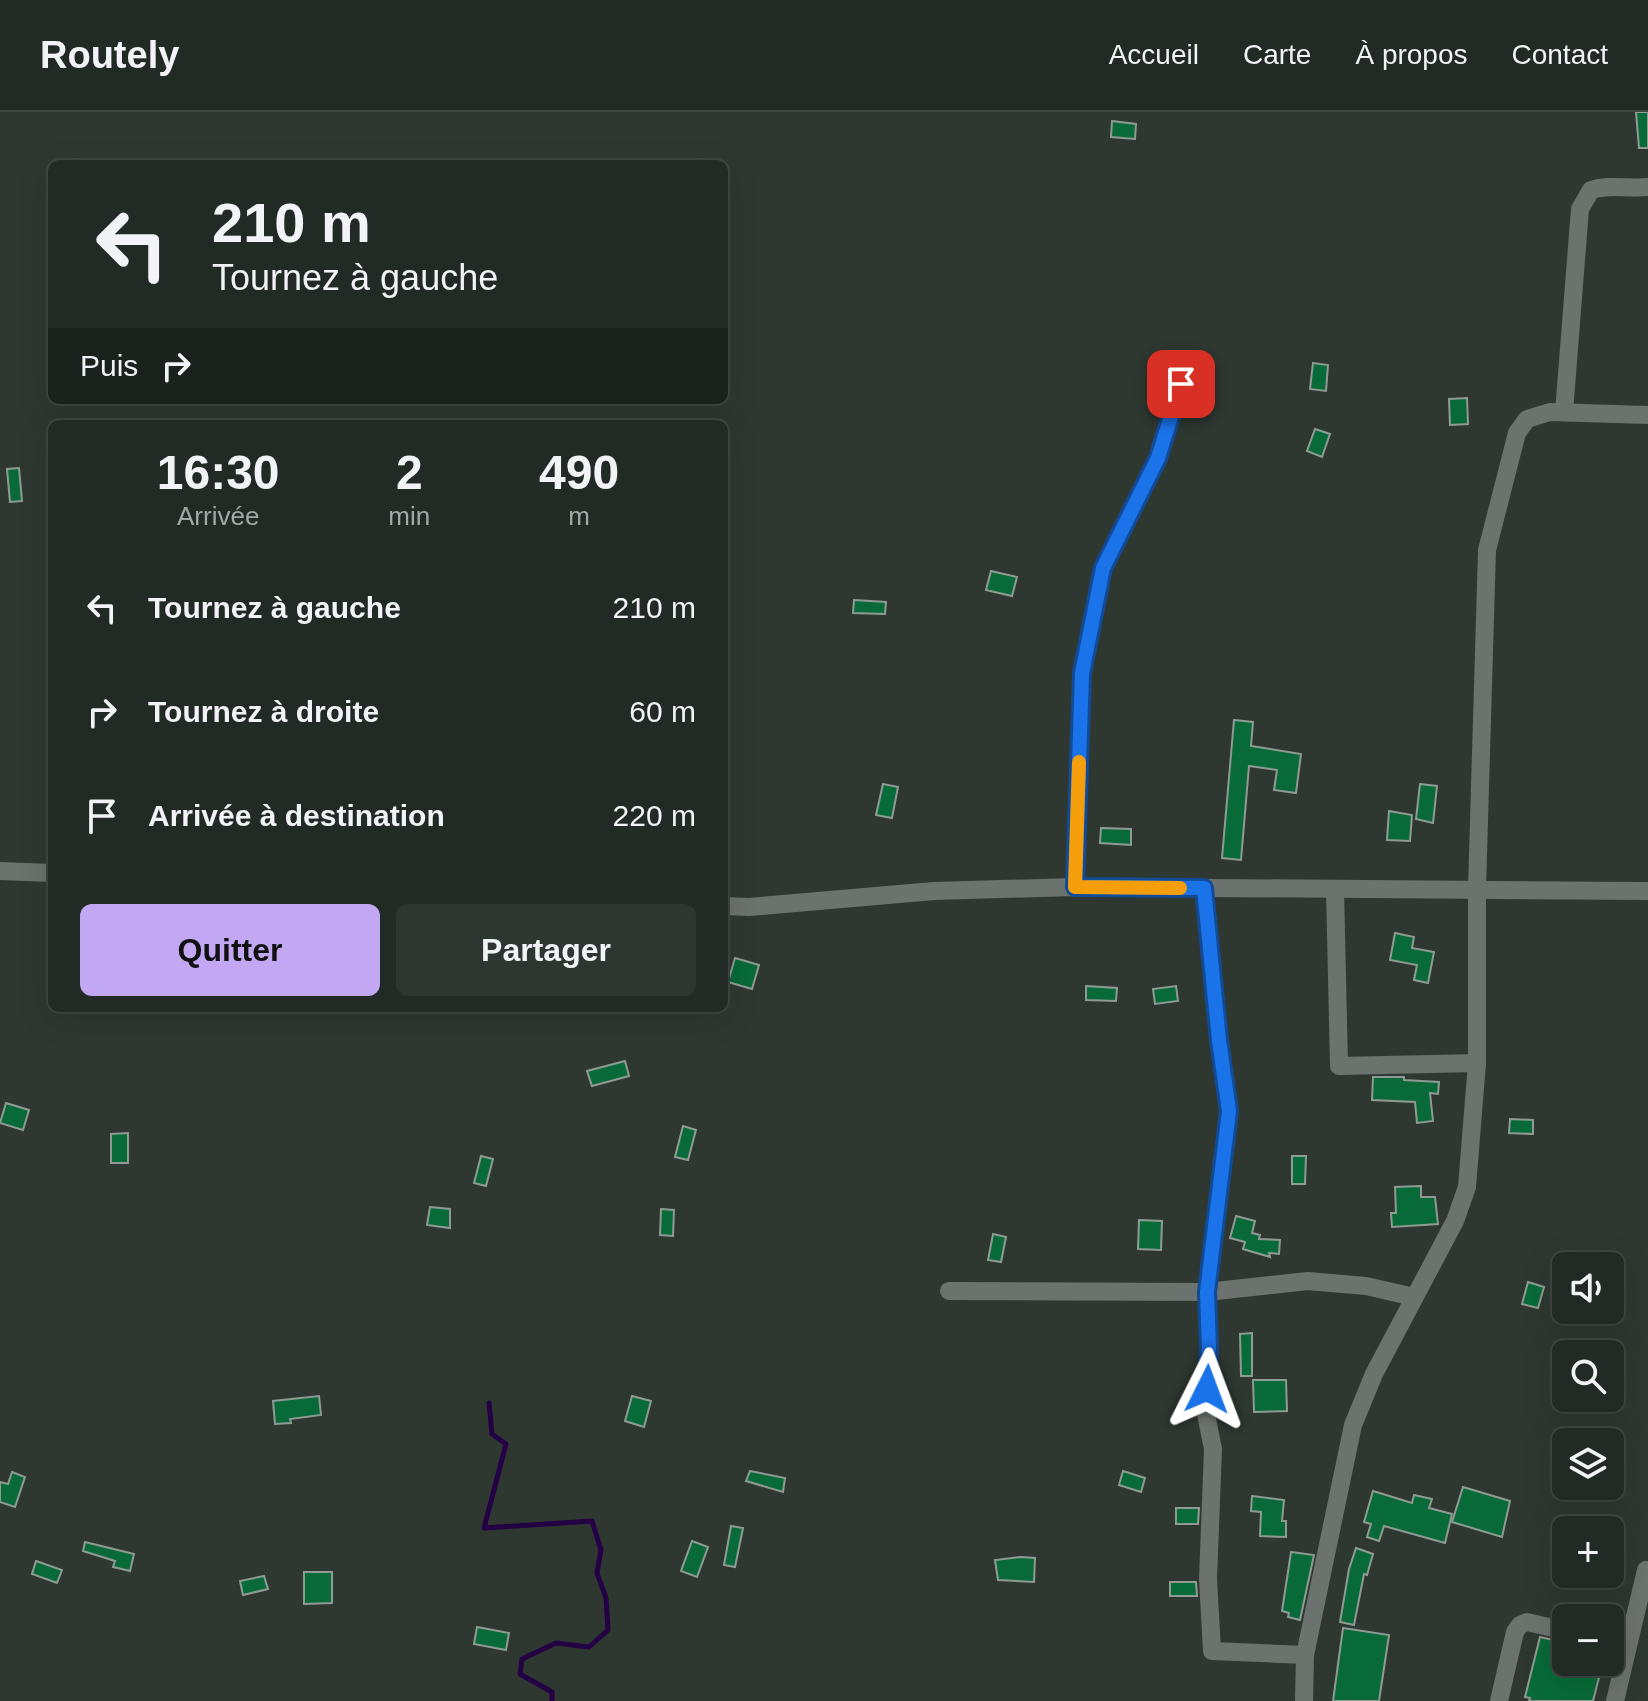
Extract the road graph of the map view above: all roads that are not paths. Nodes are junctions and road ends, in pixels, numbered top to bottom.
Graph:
1 (1648, 187) edge
2 (1181, 384) dead end
3 (1564, 412) junction
4 (1648, 415) edge
5 (0, 871) edge
6 (48, 873) edge
7 (1075, 887) junction
8 (1204, 888) junction
9 (1335, 889) junction
10 (1477, 889) junction
11 (1648, 891) edge
12 (728, 906) edge
13 (1477, 1063) junction
14 (949, 1291) dead end
15 (1207, 1292) junction
16 (1414, 1297) junction
17 (1646, 1570) edge
18 (1552, 1628) edge
19 (1624, 1630) edge
20 (1305, 1655) junction
21 (1617, 1676) edge
22 (1304, 1701) edge
23 (1499, 1701) edge
24 (1615, 1701) edge

1 - 3 street
2 - 7 street
3 - 4 street
3 - 10 street
5 - 6 street
7 - 8 street
7 - 12 street
8 - 9 street
8 - 15 street
9 - 10 street
9 - 13 street
10 - 11 street
10 - 13 street
13 - 16 street
14 - 15 street
15 - 16 street
15 - 20 street
16 - 20 street
17 - 19 street
18 - 23 street
20 - 22 street
21 - 24 street

